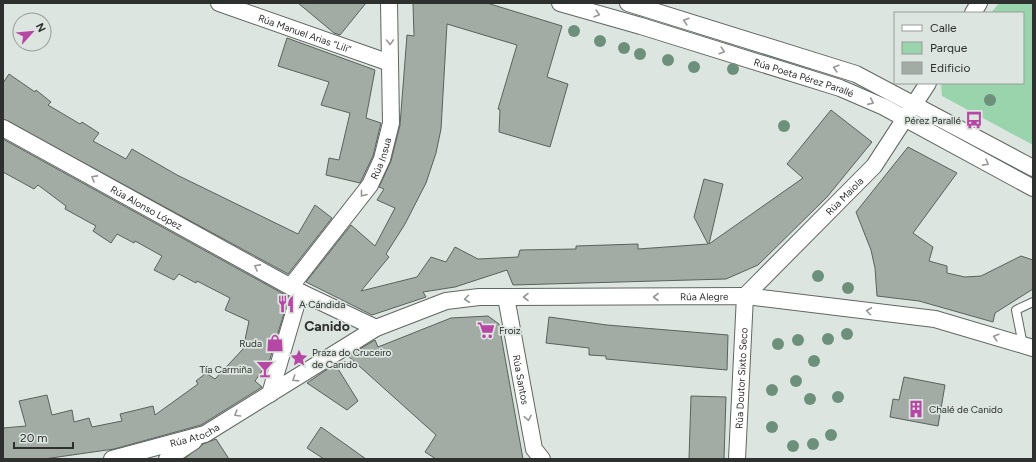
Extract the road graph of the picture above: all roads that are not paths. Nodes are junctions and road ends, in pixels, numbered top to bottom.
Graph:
1 (219, 3) edge
2 (389, 3) edge
3 (560, 3) edge
4 (628, 3) edge
5 (979, 3) edge
6 (974, 12) edge
7 (390, 63) junction
8 (927, 84) edge
9 (914, 104) junction
10 (903, 118) junction
11 (3, 128) edge
12 (1033, 168) edge
13 (1033, 188) edge
14 (296, 289) junction
15 (745, 296) junction
16 (506, 298) junction
17 (1033, 302) edge
18 (376, 328) junction
19 (1028, 346) edge
20 (270, 394) junction
21 (205, 434) junction
22 (112, 459) edge
23 (167, 459) edge
24 (542, 459) edge
25 (737, 459) edge

1 - 7 street, Rúa Manuel Arias “Lili”
2 -> 7 street, Rúa Insua
3 -> 10 street, Rúa Poeta Pérez Parallé
9 -> 4 street, Rúa Poeta Pérez Parallé
5 - 6 street
7 -> 14 street, Rúa Insua
8 - 9 street, Rúa Maiola
9 - 10 street, Rúa Maiola
9 - 12 street, Rúa Poeta Pérez Parallé
10 -> 13 street, Rúa Poeta Pérez Parallé
10 - 15 street, Rúa Maiola
14 -> 11 street, Rúa Alonso López
14 - 18 street
14 - 20 street
15 -> 16 street, Rúa Alegre
19 -> 15 street, Rúa Alegre
15 - 25 street, Rúa Doutor Sixto Seco
16 -> 18 street, Rúa Alegre
16 -> 24 street, Rúa Santos
17 - 19 lane
18 -> 20 street
20 -> 21 street, Rúa Atocha
21 - 22 street, Rúa Atocha
21 - 23 street

